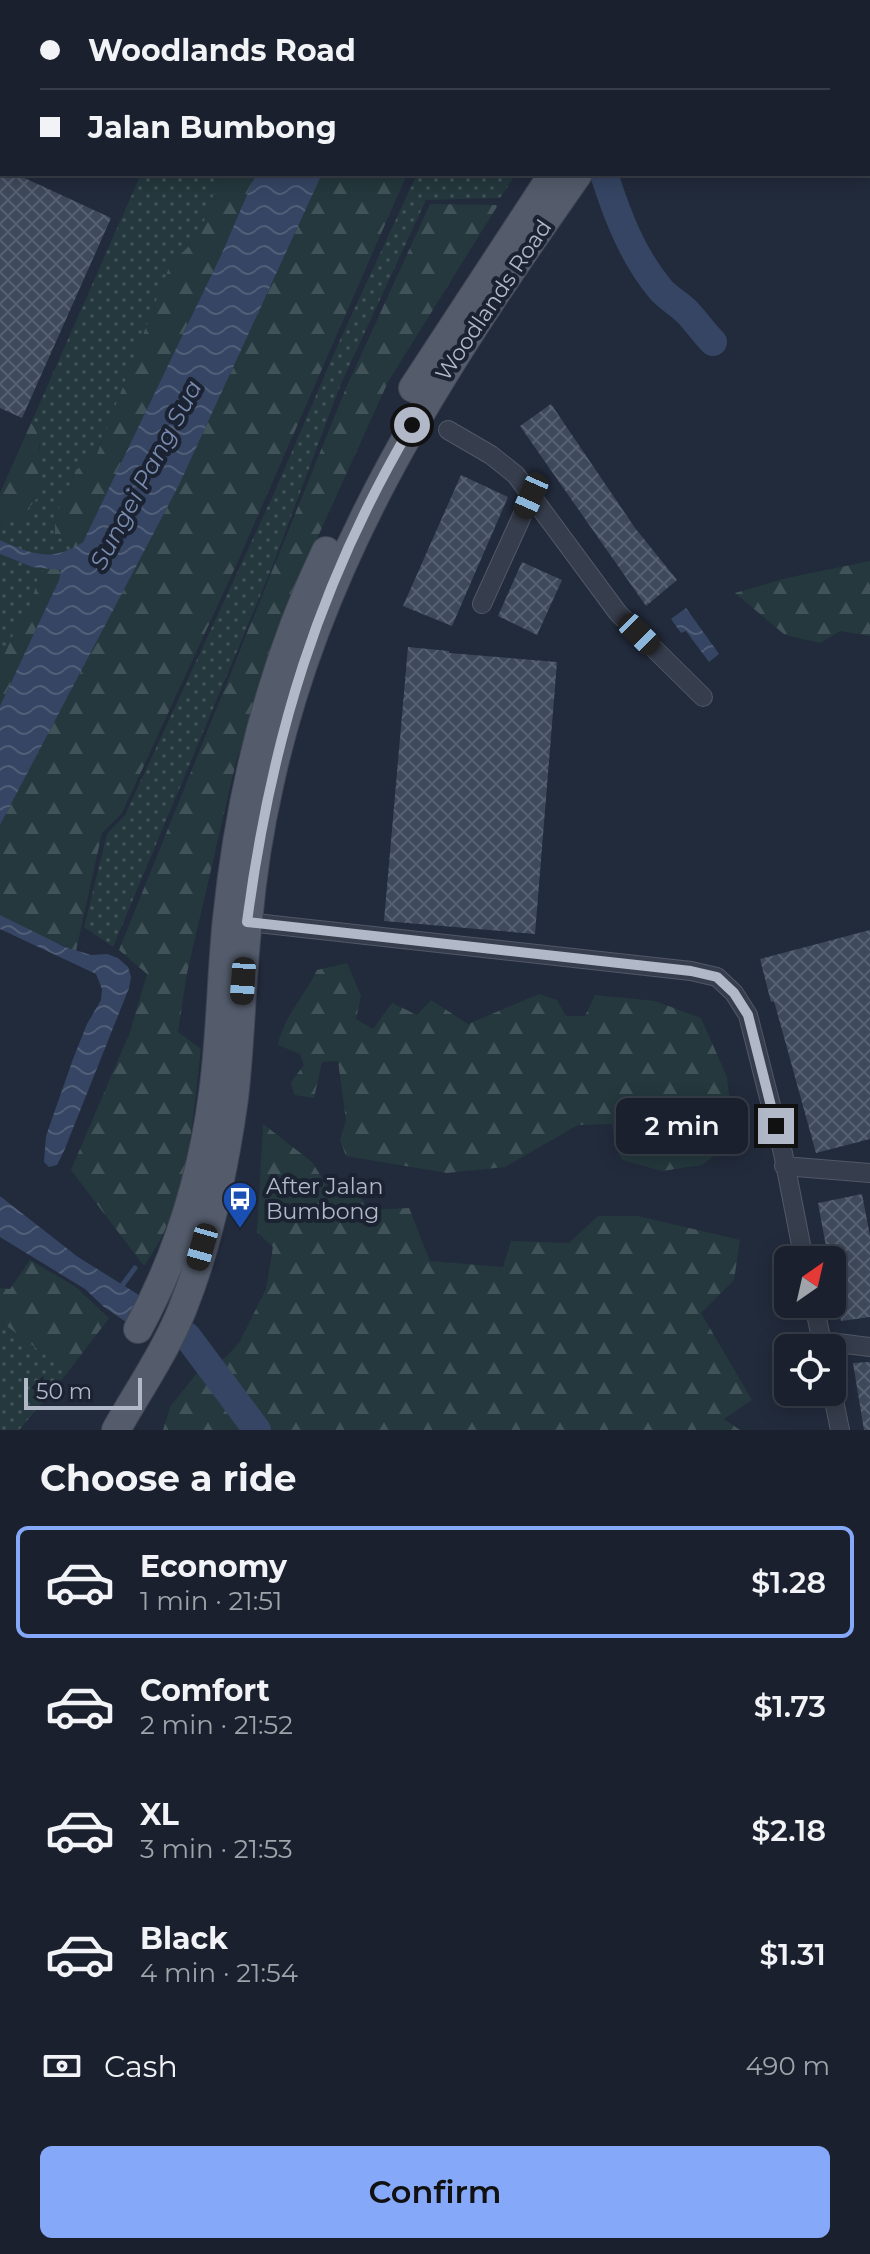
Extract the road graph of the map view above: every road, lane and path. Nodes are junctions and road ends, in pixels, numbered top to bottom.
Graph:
1 (552, 176) edge
2 (577, 176) edge
3 (437, 385) junction
4 (448, 430) junction
5 (400, 446) junction
6 (531, 496) junction
7 (482, 604) dead end
8 (703, 697) dead end
9 (247, 922) junction
10 (784, 1166) junction
11 (870, 1173) edge
12 (801, 1246) edge
13 (138, 1329) dead end
14 (846, 1346) edge
15 (870, 1347) edge
16 (835, 1406) edge
17 (116, 1430) edge
18 (840, 1430) edge

1 - 13 main road, Woodlands Road
2 - 3 main road, Woodlands Road
3 - 4 street
3 - 5 main road, Woodlands Road
4 - 5 street
4 - 6 street
5 - 9 main road, Woodlands Road
6 - 7 street
6 - 8 street
9 - 10 street
9 - 17 main road, Woodlands Road
10 - 11 street
10 - 12 street
14 - 15 street
16 - 18 street

